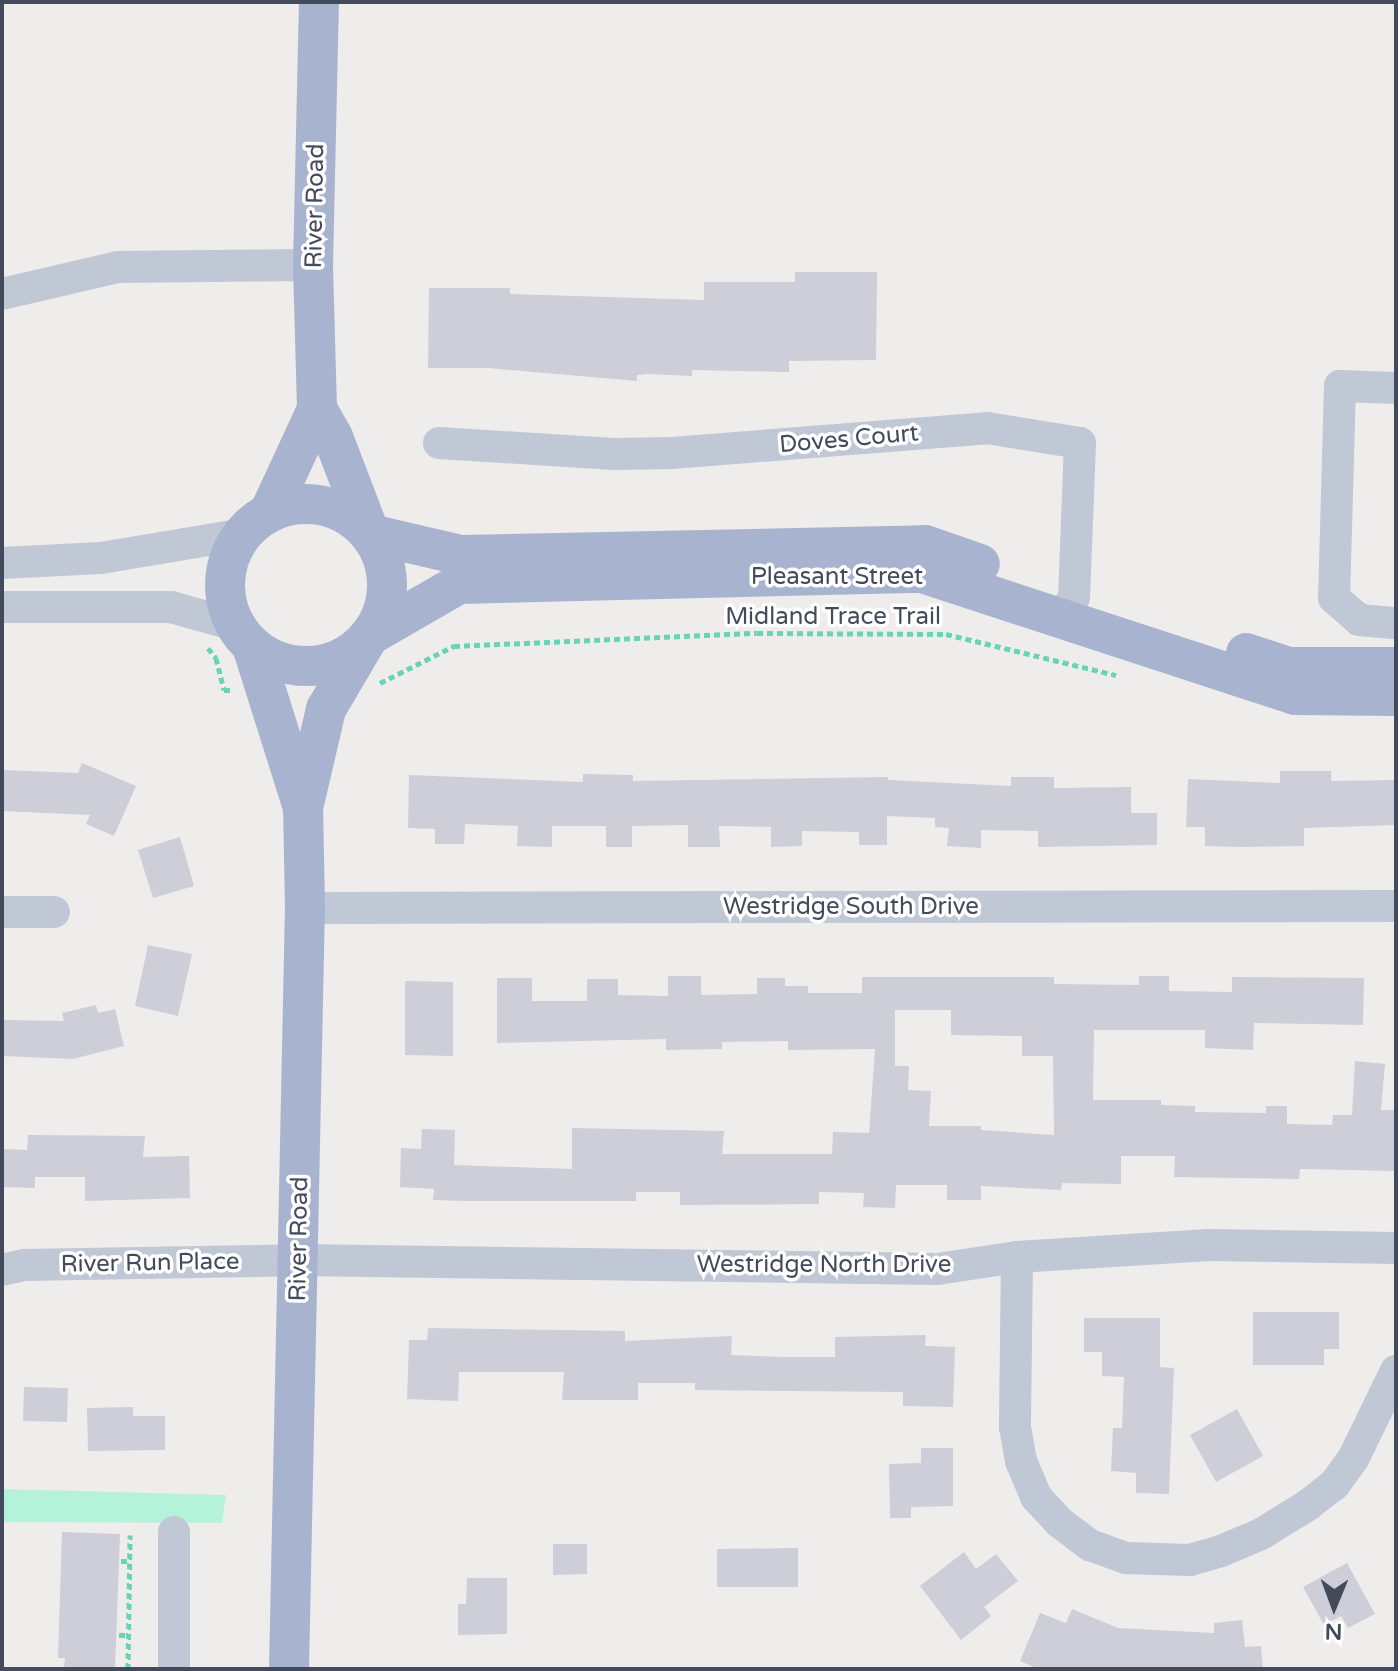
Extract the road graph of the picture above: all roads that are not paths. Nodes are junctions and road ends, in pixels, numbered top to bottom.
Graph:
1 (319, 2) edge
2 (313, 265) junction
3 (2, 294) edge
4 (1396, 388) edge
5 (317, 409) junction
6 (439, 443) dead end
7 (256, 524) junction
8 (370, 534) junction
9 (2, 563) edge
10 (2, 607) edge
11 (1068, 608) junction
12 (1396, 623) edge
13 (369, 636) junction
14 (231, 638) junction
15 (1396, 667) edge
16 (1396, 696) edge
17 (303, 808) junction
18 (1396, 906) edge
19 (305, 908) junction
20 (2, 912) edge
21 (54, 912) dead end
22 (1396, 1248) edge
23 (1017, 1257) junction
24 (299, 1260) junction
25 (2, 1270) edge
26 (1396, 1371) edge
27 (174, 1532) dead end
28 (174, 1669) edge
29 (289, 1669) edge

1 - 2 main road, River Road
2 - 3 street
2 - 5 main road, River Road
4 - 12 street
5 - 7 main road, River Road
5 - 8 main road, River Road
6 - 11 street, Doves Court
7 - 8 main road
7 - 9 street
7 - 14 main road
8 - 11 main road, Pleasant Street
8 - 13 main road
10 - 14 street
11 - 13 main road, Pleasant Street
11 - 15 main road, Pleasant Street
11 - 16 main road, Pleasant Street
13 - 14 main road
13 - 17 main road, River Road
14 - 17 main road, River Road
17 - 19 main road, River Road
18 - 19 street, Westridge South Drive
19 - 24 main road, River Road
20 - 21 street
22 - 23 street, Westridge North Drive
23 - 24 street, Westridge North Drive
23 - 26 street
24 - 25 street, River Run Place
24 - 29 main road, River Road
27 - 28 street

